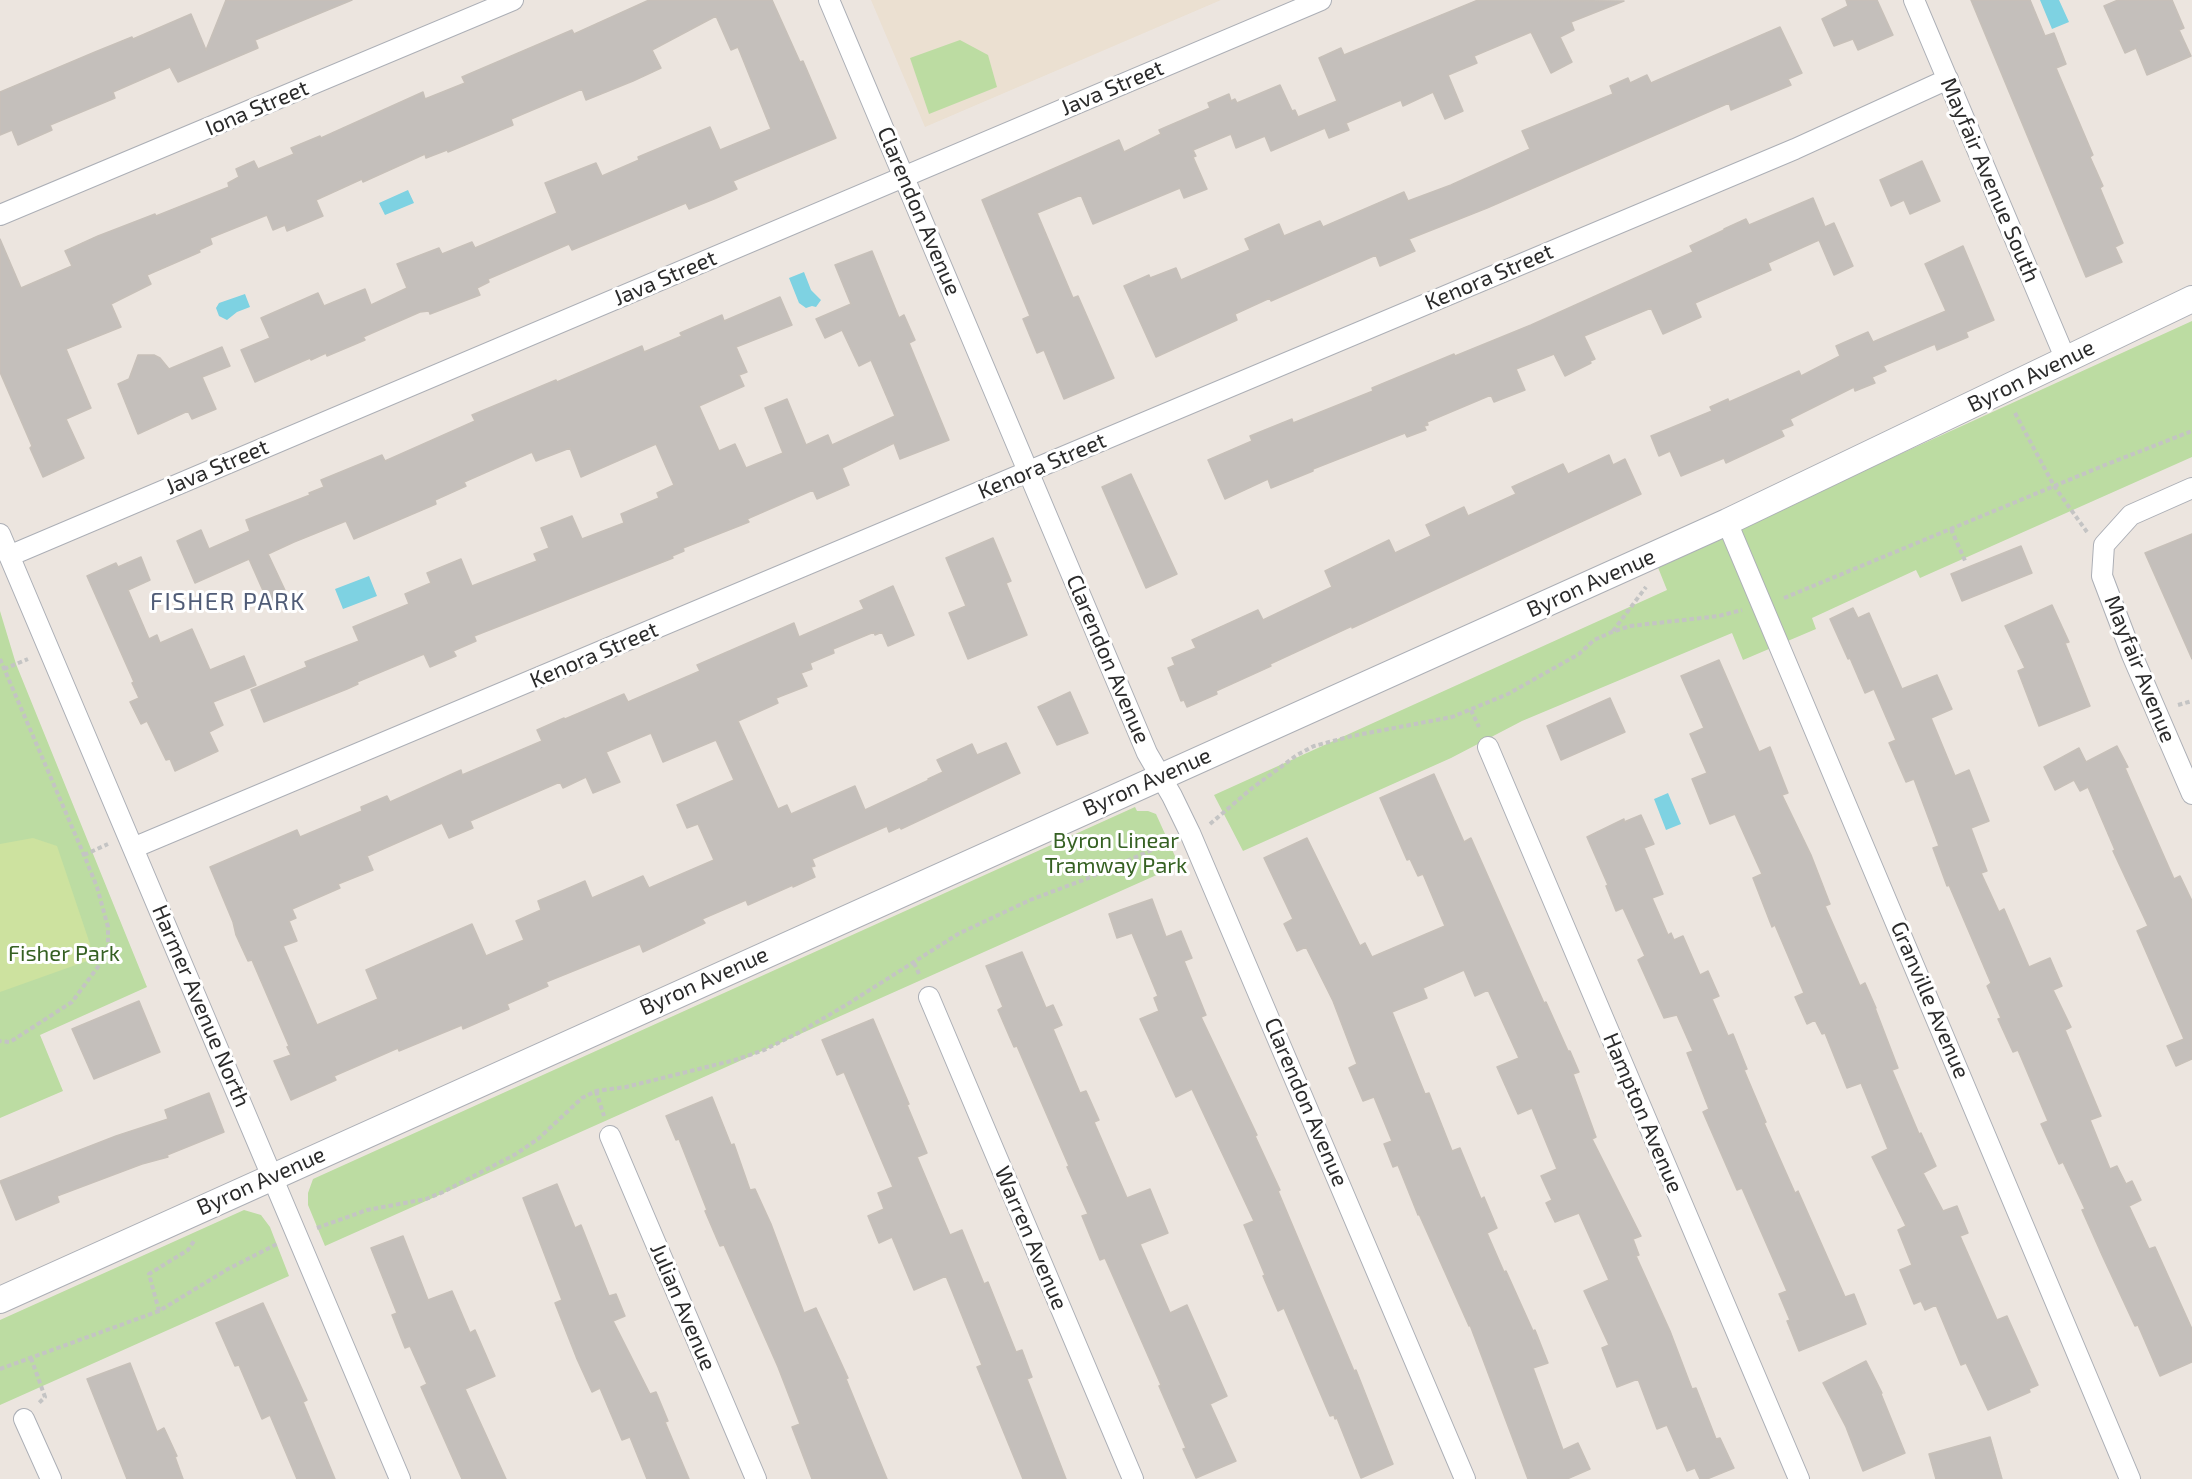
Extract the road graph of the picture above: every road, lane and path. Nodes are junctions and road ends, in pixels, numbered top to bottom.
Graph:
1 (513, 0) edge
2 (829, 0) edge
3 (1321, 0) edge
4 (1914, 0) edge
5 (1948, 79) junction
6 (904, 176) junction
7 (0, 215) edge
8 (2192, 299) edge
9 (2066, 360) junction
10 (2003, 390) junction
11 (2192, 431) edge
12 (1030, 471) junction
13 (2054, 486) junction
14 (2192, 488) edge
15 (1727, 522) junction
16 (1951, 529) junction
17 (0, 534) edge
18 (2104, 545) junction
19 (9, 556) junction
20 (1966, 563) dead end
21 (1763, 604) junction
22 (0, 659) edge
23 (1488, 747) dead end
24 (1161, 776) junction
25 (2192, 794) edge
26 (1190, 833) junction
27 (133, 848) junction
28 (929, 997) dead end
29 (0, 1041) edge
30 (610, 1136) dead end
31 (273, 1176) junction
32 (297, 1234) junction
33 (196, 1238) dead end
34 (0, 1300) edge
35 (159, 1311) junction
36 (0, 1370) edge
37 (24, 1419) dead end
38 (51, 1479) edge
39 (400, 1479) edge
40 (756, 1479) edge
41 (1133, 1479) edge
42 (1466, 1479) edge
43 (1799, 1479) edge
44 (2130, 1479) edge

1 - 7 street, Iona Street
2 - 6 street, Clarendon Avenue
3 - 6 street, Java Street
4 - 5 street, Mayfair Avenue South
5 - 9 street, Mayfair Avenue South
5 - 12 street, Kenora Street
6 - 12 street, Clarendon Avenue
6 - 19 street, Java Street
8 - 9 street, Byron Avenue
9 - 10 street, Byron Avenue
10 - 13 path
10 - 15 street, Byron Avenue
11 - 13 path
12 - 24 street, Clarendon Avenue
12 - 27 street, Kenora Street
13 - 16 path
13 - 18 path
14 - 18 street
15 - 21 street, Granville Avenue
15 - 24 street, Byron Avenue
16 - 20 path
16 - 21 path
17 - 19 street, Harmer Avenue North
18 - 25 street, Mayfair Avenue
19 - 27 street, Harmer Avenue North
21 - 26 path
21 - 44 street, Granville Avenue
22 - 29 path
23 - 43 street, Hampton Avenue
24 - 26 street, Clarendon Avenue
24 - 31 street, Byron Avenue
26 - 32 path
26 - 42 street, Clarendon Avenue
27 - 31 street, Harmer Avenue North
28 - 41 street, Warren Avenue
30 - 40 street, Julian Avenue
31 - 32 street, Harmer Avenue North
31 - 34 street, Byron Avenue
32 - 35 path
32 - 39 street, Harmer Avenue North
33 - 35 path
35 - 36 path
37 - 38 street

